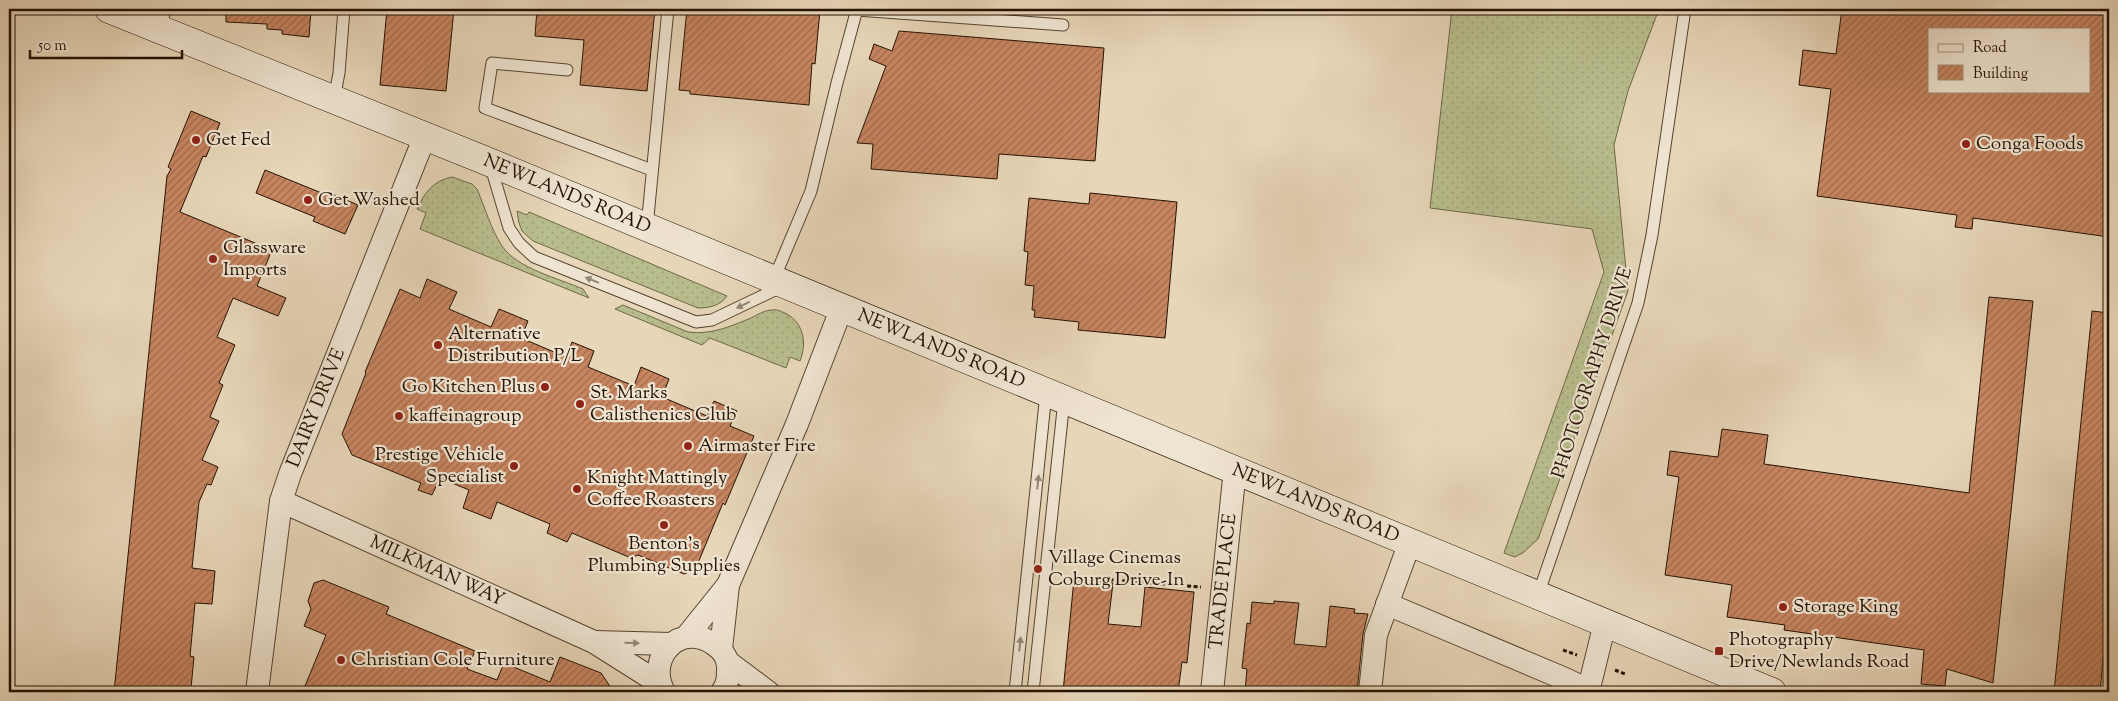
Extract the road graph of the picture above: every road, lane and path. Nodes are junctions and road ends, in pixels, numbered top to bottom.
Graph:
1 (109, 9) edge
2 (344, 9) edge
3 (668, 9) edge
4 (1685, 9) edge
5 (857, 10) edge
6 (157, 18) edge
7 (1063, 25) dead end
8 (567, 70) dead end
9 (334, 99) junction
10 (425, 136) junction
11 (489, 162) junction
12 (652, 170) junction
13 (647, 227) junction
14 (780, 282) junction
15 (842, 307) junction
16 (1055, 395) junction
17 (1235, 470) junction
18 (281, 501) junction
19 (1410, 542) junction
20 (1077, 577) dead end
21 (728, 585) junction
22 (1222, 589) junction
23 (1538, 595) junction
24 (1386, 604) junction
25 (1605, 623) junction
26 (679, 640) junction
27 (594, 642) junction
28 (725, 656) junction
29 (661, 688) edge
30 (257, 692) edge
31 (722, 692) edge
32 (768, 692) edge
33 (1015, 692) edge
34 (1033, 692) edge
35 (1212, 692) edge
36 (1370, 692) edge
37 (1589, 692) edge
38 (1772, 692) edge

1 - 6 street, NEWLANDS ROAD
2 - 9 lane
3 - 12 lane
4 - 23 lane, PHOTOGRAPHY DRIVE
5 - 7 lane
5 - 14 lane
6 - 9 street, NEWLANDS ROAD
8 - 12 lane
9 - 10 street, NEWLANDS ROAD
10 - 11 street, NEWLANDS ROAD
10 - 18 street, DAIRY DRIVE
11 - 13 street, NEWLANDS ROAD
14 -> 11 lane
12 - 13 lane
13 - 14 street, NEWLANDS ROAD
14 - 15 street, NEWLANDS ROAD
15 - 16 street, NEWLANDS ROAD
15 - 21 street
16 - 17 street, NEWLANDS ROAD
33 -> 16 lane
16 - 34 lane
17 - 19 street, NEWLANDS ROAD
17 - 22 street, TRADE PLACE
18 - 27 street, MILKMAN WAY
18 - 30 street, DAIRY DRIVE
19 - 23 street, NEWLANDS ROAD
19 - 24 street
20 - 22 path
21 - 26 street
21 - 28 street
22 - 35 street, TRADE PLACE
23 - 25 street, NEWLANDS ROAD
24 - 36 street
24 - 37 street
25 - 37 street
25 - 38 street, NEWLANDS ROAD
27 -> 26 street, MILKMAN WAY
26 - 28 street, MILKMAN WAY
26 - 29 street
27 - 29 street, MILKMAN WAY
28 - 31 street
28 - 32 street, MILKMAN WAY

